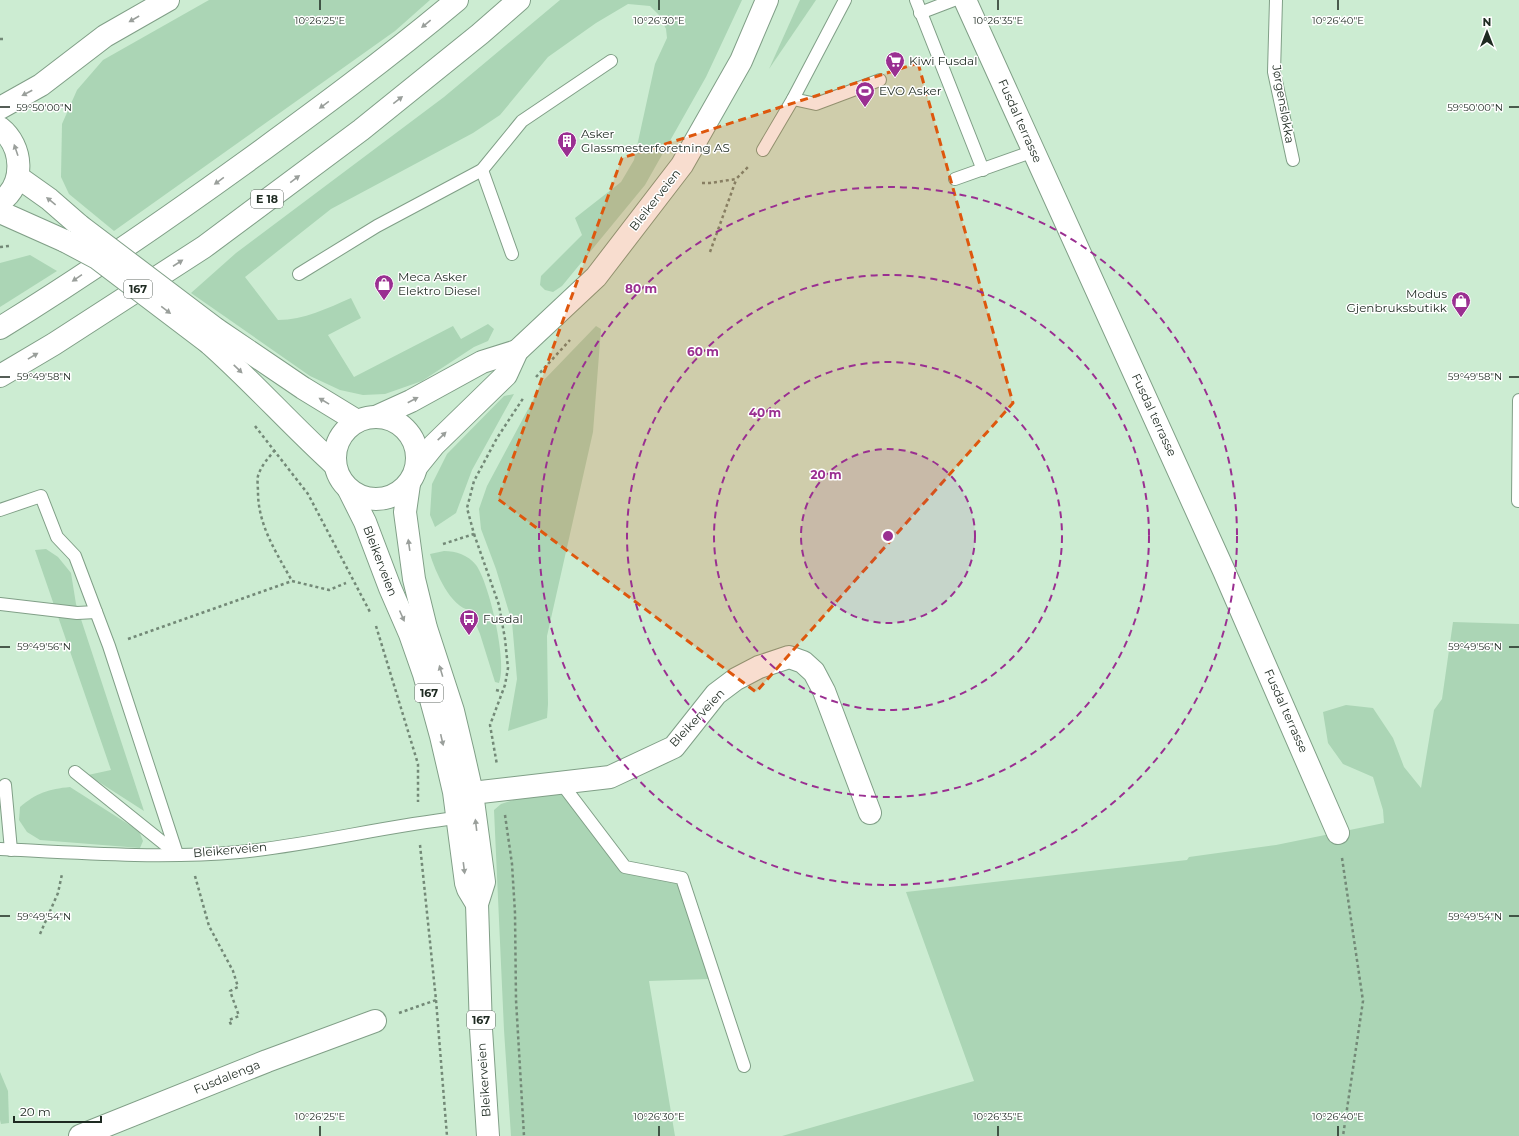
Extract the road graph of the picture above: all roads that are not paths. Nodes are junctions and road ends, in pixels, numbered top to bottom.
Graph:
1 (168, 0) edge
2 (457, 0) edge
3 (519, 0) edge
4 (767, 0) edge
5 (845, 0) edge
6 (916, 0) edge
7 (954, 0) edge
8 (965, 0) edge
9 (1276, 0) edge
10 (920, 12) junction
11 (611, 61) dead end
12 (880, 80) dead end
13 (793, 99) junction
14 (0, 108) edge
15 (0, 128) edge
16 (764, 150) road end
17 (1034, 151) junction
18 (1293, 160) dead end
19 (482, 170) junction
20 (983, 170) junction
21 (18, 177) junction
22 (955, 179) dead end
23 (0, 202) edge
24 (0, 212) edge
25 (72, 233) junction
26 (512, 254) dead end
27 (299, 274) dead end
28 (0, 328) edge
29 (213, 336) junction
30 (517, 351) junction
31 (0, 376) edge
32 (1519, 400) edge
33 (368, 419) junction
34 (335, 465) junction
35 (413, 475) junction
36 (349, 490) junction
37 (1518, 502) dead end
38 (0, 510) edge
39 (0, 604) edge
40 (96, 612) junction
41 (75, 772) dead end
42 (5, 784) dead end
43 (562, 784) junction
44 (472, 793) junction
45 (870, 813) dead end
46 (458, 818) junction
47 (1338, 833) road end
48 (6, 849) edge
49 (177, 854) junction
50 (476, 904) junction
51 (375, 1021) road end
52 (744, 1066) dead end
53 (80, 1136) edge
54 (488, 1136) edge

1 -> 14 main road
2 -> 28 main road
31 -> 3 main road, E 18
4 - 30 main road, Bleikerveien
5 - 13 lane
6 - 10 lane
7 - 10 lane
8 - 17 main road, Fusdal terrasse
9 - 18 lane, Jørgensløkka
10 - 20 lane
11 - 19 lane
12 - 13 lane
13 - 16 lane
21 -> 15 main road
17 - 20 lane
17 - 47 main road, Fusdal terrasse
19 - 26 lane
19 - 27 lane
20 - 22 lane
21 - 23 main road
25 -> 21 main road, 167
24 - 25 main road, 167
25 - 29 main road, 167, bridge
33 -> 29 main road, 167
29 -> 34 main road, 167
33 -> 30 main road, Bleikerveien
35 -> 30 main road, Bleikerveien
32 - 37 lane
33 - 34 main road, 167
33 - 35 main road, 167
34 - 36 main road, 167
35 - 36 main road, 167
44 -> 35 main road, Bleikerveien / 167
36 -> 46 main road, Bleikerveien / 167
38 - 40 lane
39 - 40 lane
40 - 49 lane
41 - 49 lane
42 - 48 lane
43 - 44 main road, Bleikerveien
43 - 45 main road, Bleikerveien
43 - 52 lane
50 -> 44 main road, Bleikerveien / 167
46 - 49 lane, Bleikerveien
46 -> 50 main road, Bleikerveien / 167
48 - 49 lane, Bleikerveien
50 - 54 main road, Bleikerveien / 167
51 - 53 main road, Fusdalenga

